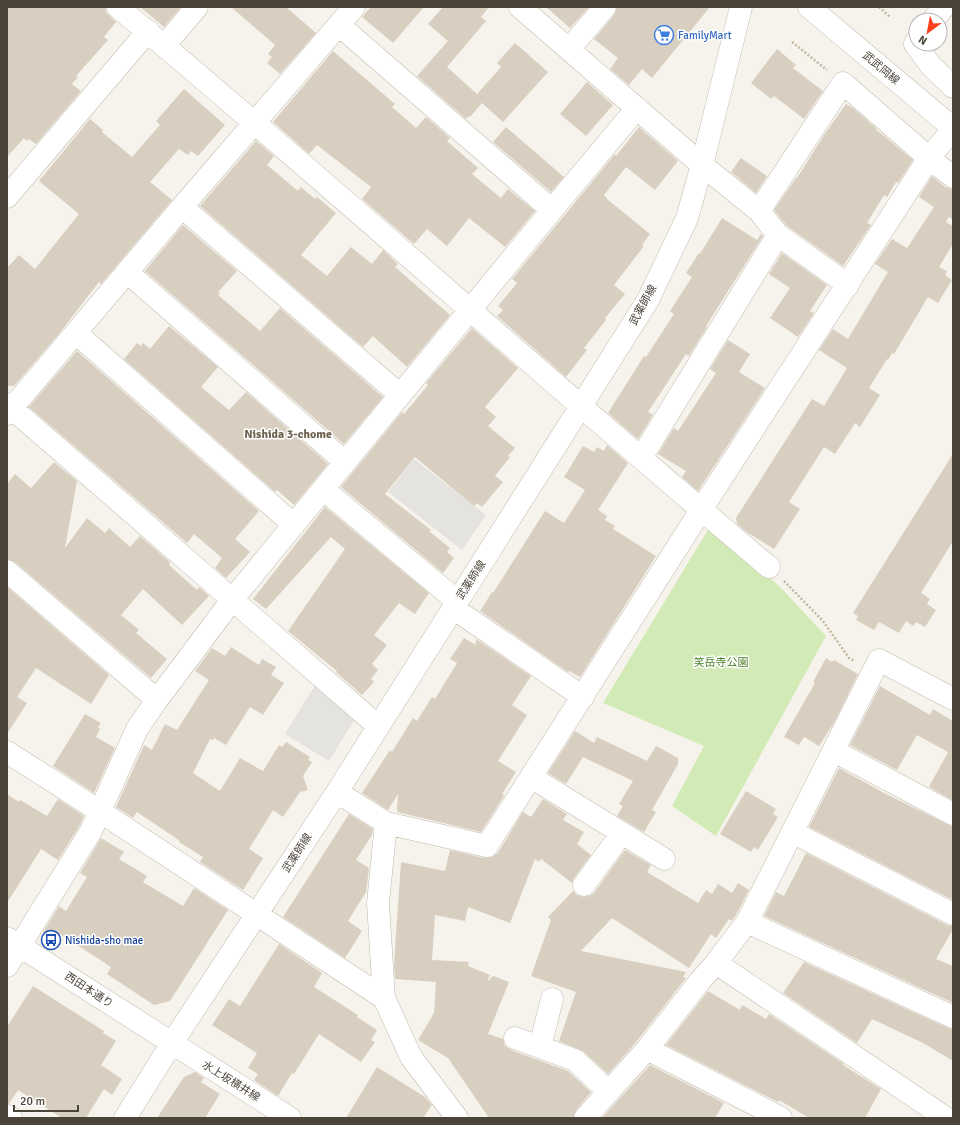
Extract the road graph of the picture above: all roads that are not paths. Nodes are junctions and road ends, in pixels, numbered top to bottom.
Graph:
1 (118, 7) edge
2 (197, 7) edge
3 (354, 7) edge
4 (520, 7) edge
5 (605, 7) edge
6 (741, 7) edge
7 (809, 7) edge
8 (339, 25) junction
9 (148, 31) junction
10 (164, 46) junction
11 (569, 50) junction
12 (920, 52) edge
13 (953, 87) edge
14 (637, 108) junction
15 (254, 123) junction
16 (953, 129) edge
17 (932, 154) junction
18 (702, 165) junction
19 (953, 177) edge
20 (7, 197) edge
21 (182, 207) junction
22 (552, 210) junction
23 (759, 211) junction
24 (778, 235) junction
25 (128, 272) junction
26 (848, 285) junction
27 (471, 309) junction
28 (76, 333) junction
29 (400, 395) junction
30 (581, 406) junction
31 (9, 409) edge
32 (641, 458) junction
33 (345, 462) junction
34 (323, 489) junction
35 (701, 510) junction
36 (294, 525) junction
37 (769, 567) road end
38 (7, 571) edge
39 (232, 600) junction
40 (455, 605) junction
41 (583, 697) junction
42 (953, 699) edge
43 (157, 700) junction
44 (378, 726) junction
45 (834, 751) junction
46 (7, 752) edge
47 (531, 777) junction
48 (337, 792) junction
49 (100, 810) junction
50 (953, 814) edge
51 (386, 823) junction
52 (792, 832) junction
53 (622, 833) junction
54 (664, 859) dead end
55 (584, 885) dead end
56 (953, 914) edge
57 (256, 915) junction
58 (747, 922) junction
59 (13, 942) edge
60 (716, 963) junction
61 (7, 966) edge
62 (384, 998) junction
63 (552, 999) dead end
64 (953, 1018) edge
65 (515, 1038) dead end
66 (172, 1043) junction
67 (540, 1047) junction
68 (648, 1049) junction
69 (609, 1092) junction
70 (7, 1116) edge
71 (11, 1118) edge
72 (125, 1118) edge
73 (290, 1118) edge
74 (457, 1118) edge
75 (585, 1118) edge
76 (781, 1118) edge
77 (946, 1118) edge

1 - 9 street
2 - 10 street
3 - 8 street
4 - 11 street
5 - 11 street
6 - 18 street, 武薬師線
7 - 16 street, 武武岡線
8 - 15 street
8 - 22 street
9 - 10 street
9 - 20 street
10 - 15 street
11 - 14 street
12 - 13 street
14 - 18 street
14 - 22 street
15 - 21 street
15 - 27 street
16 - 17 street
17 - 19 street
17 - 23 street
17 - 26 street
18 - 23 street
18 - 30 street, 武薬師線
21 - 25 street
21 - 29 street
22 - 27 street
23 - 24 street
24 - 26 street
24 - 32 street
25 - 28 street
25 - 33 street
26 - 35 street
27 - 29 street
27 - 30 street
28 - 31 street
28 - 36 street
29 - 33 street
30 - 32 street
30 - 40 street, 武薬師線
31 - 39 street
32 - 35 street
33 - 34 street
34 - 36 street
34 - 40 street
35 - 37 street
35 - 41 street
36 - 39 street
38 - 43 street
39 - 43 street
39 - 44 street
40 - 41 street
40 - 44 street, 武薬師線
41 - 47 street
42 - 45 street
43 - 49 street
44 - 48 street, 武薬師線
45 - 50 street
45 - 52 street
46 - 49 street
47 - 51 street
47 - 53 street
48 - 51 street
48 - 57 street, 武薬師線
49 - 57 street
49 - 59 street
51 - 62 street
52 - 56 street
52 - 58 street
53 - 54 street
53 - 55 street
57 - 62 street
57 - 66 street, 武薬師線
58 - 60 street
58 - 64 street
59 - 61 street
59 - 66 street, 西田本通り
60 - 68 street
60 - 77 street
62 - 74 street
63 - 67 street
65 - 67 street
66 - 72 street, 武薬師線
66 - 73 street, 水上坂横井線
67 - 69 street
68 - 69 street
68 - 76 street
69 - 75 street
70 - 71 street

